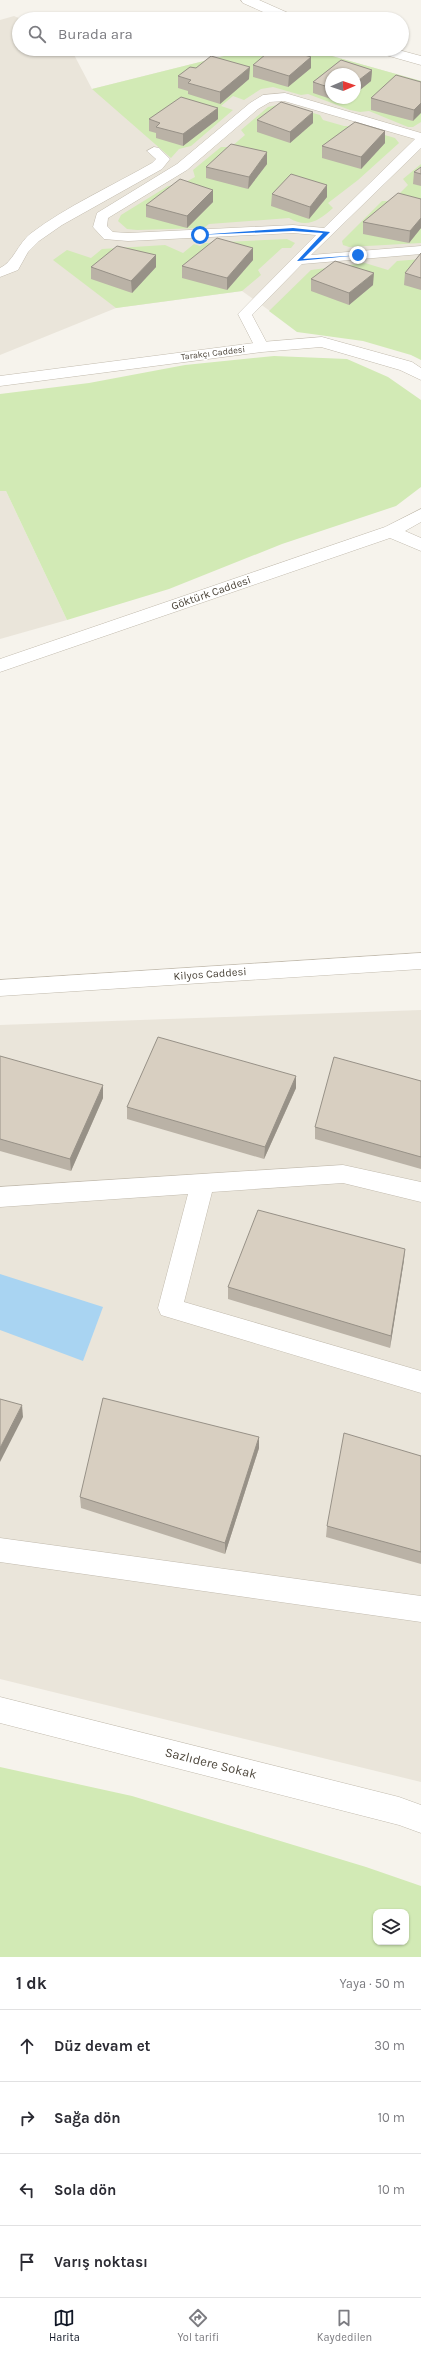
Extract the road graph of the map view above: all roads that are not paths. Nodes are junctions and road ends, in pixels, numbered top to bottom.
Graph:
1 (248, 0) edge
2 (275, 12) edge
3 (404, 56) edge
4 (421, 61) edge
5 (421, 137) edge
6 (421, 141) edge
7 (154, 151) dead end
8 (327, 232) junction
9 (421, 250) edge
10 (298, 260) junction
11 (0, 273) edge
12 (262, 347) junction
13 (421, 375) edge
14 (0, 381) edge
15 (421, 515) edge
16 (391, 531) junction
17 (421, 545) edge
18 (0, 666) edge
19 (421, 961) edge
20 (0, 988) edge
21 (202, 1184) junction
22 (421, 1192) edge
23 (0, 1198) edge
24 (421, 1382) edge
25 (0, 1550) edge
26 (421, 1609) edge
27 (0, 1710) edge
28 (421, 1819) edge

1 - 2 street
3 - 4 street
5 - 8 lane
6 - 8 lane
7 - 11 lane
8 - 10 lane
9 - 10 lane
10 - 12 lane
12 - 13 street, Tarakçı Caddesi
12 - 14 street, Tarakçı Caddesi
15 - 16 street
16 - 17 street
16 - 18 street, Göktürk Caddesi
19 - 20 street, Kilyos Caddesi
21 - 22 street
21 - 23 street
21 - 24 street
25 - 26 street
27 - 28 street, Sazlıdere Sokak

